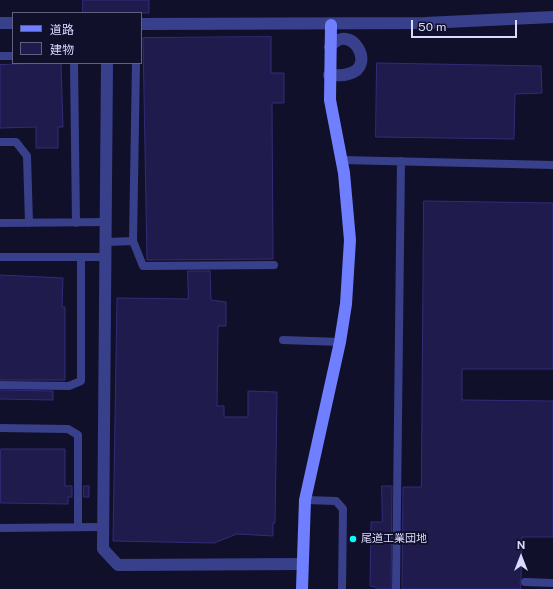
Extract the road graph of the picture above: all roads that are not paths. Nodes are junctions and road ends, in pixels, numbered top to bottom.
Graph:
1 (553, 17) edge
2 (0, 23) edge
3 (12, 23) edge
4 (142, 24) edge
5 (331, 25) junction
6 (330, 47) junction
7 (0, 56) edge
8 (12, 56) edge
9 (74, 64) edge
10 (107, 64) edge
11 (136, 64) edge
12 (329, 75) junction
13 (0, 142) edge
14 (342, 160) junction
15 (401, 161) junction
16 (553, 165) edge
17 (106, 222) junction
18 (0, 223) edge
19 (29, 223) junction
20 (76, 223) junction
21 (134, 241) junction
22 (106, 242) junction
23 (0, 257) edge
24 (81, 257) junction
25 (106, 257) junction
26 (274, 265) dead end
27 (283, 340) dead end
28 (340, 342) junction
29 (0, 385) edge
30 (0, 428) edge
31 (305, 500) junction
32 (78, 527) junction
33 (103, 527) junction
34 (0, 528) edge
35 (301, 564) junction
36 (525, 582) dead end
37 (553, 583) edge
38 (302, 589) edge
39 (342, 589) edge
40 (396, 589) edge

1 - 5 street
2 - 3 street
4 - 5 street
5 - 6 street
6 - 12 street
6 - 12 street
7 - 8 lane
9 - 20 lane
10 - 17 street
11 - 21 lane
12 - 14 street
13 - 19 lane
14 - 15 lane
14 - 28 street
15 - 16 lane
15 - 40 lane
17 - 20 lane
17 - 22 street
18 - 19 lane
19 - 20 lane
21 - 22 lane
21 - 26 lane
22 - 25 street
23 - 24 lane
24 - 25 lane
24 - 29 lane
25 - 33 street
27 - 28 lane
28 - 31 street
30 - 32 lane
31 - 35 street
31 - 39 lane
32 - 33 lane
32 - 34 lane
33 - 35 street
35 - 38 street
36 - 37 lane

